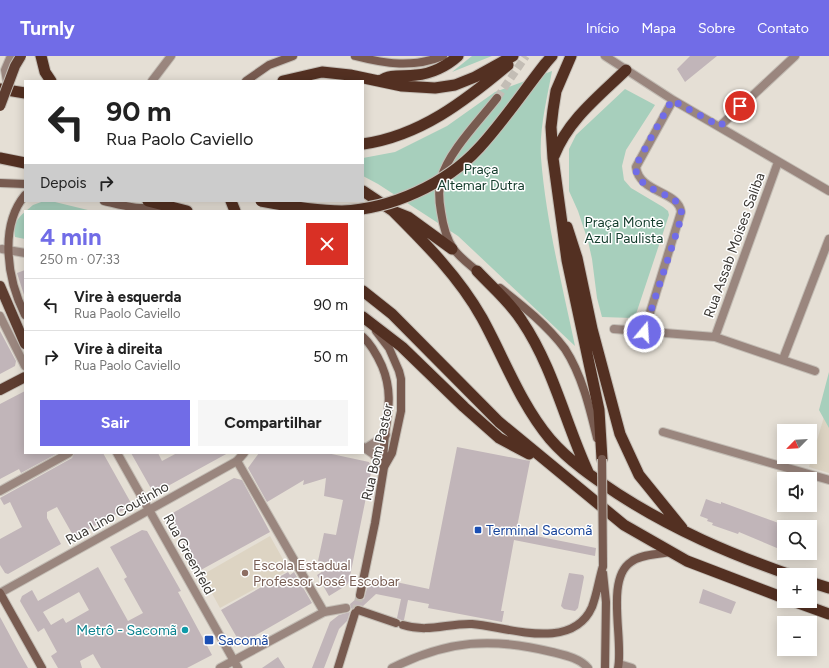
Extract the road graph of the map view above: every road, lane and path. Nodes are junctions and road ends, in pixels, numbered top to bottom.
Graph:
1 (11, 56) edge
2 (21, 56) edge
3 (41, 56) edge
4 (171, 56) edge
5 (293, 56) edge
6 (355, 56) edge
7 (444, 56) edge
8 (458, 56) edge
9 (513, 56) edge
10 (519, 56) edge
11 (570, 56) edge
12 (605, 56) edge
13 (795, 56) edge
14 (549, 60) edge
15 (626, 70) junction
16 (50, 80) edge
17 (153, 80) edge
18 (247, 80) edge
19 (287, 80) edge
20 (378, 80) junction
21 (4, 89) edge
22 (24, 94) edge
23 (497, 98) tunnel mouth
24 (672, 100) junction
25 (0, 106) edge
26 (720, 126) junction
27 (364, 144) edge
28 (0, 158) edge
29 (553, 158) junction
30 (778, 162) junction
31 (24, 163) edge
32 (0, 183) edge
33 (24, 184) edge
34 (829, 191) edge
35 (364, 192) edge
36 (24, 196) edge
37 (108, 202) edge
38 (151, 202) edge
39 (268, 202) edge
40 (559, 206) junction
41 (170, 208) edge
42 (181, 210) edge
43 (320, 210) edge
44 (320, 210) edge
45 (343, 210) edge
46 (343, 210) edge
47 (393, 211) junction
48 (829, 239) edge
49 (2, 249) junction
50 (452, 249) junction
51 (24, 253) edge
52 (477, 271) junction
53 (0, 286) edge
54 (364, 292) edge
55 (24, 313) edge
56 (0, 316) edge
57 (366, 320) edge
58 (614, 329) dead end
59 (644, 332) junction
60 (715, 337) junction
61 (364, 338) edge
62 (24, 342) edge
63 (783, 360) junction
64 (24, 364) edge
65 (815, 371) dead end
66 (24, 378) edge
67 (0, 390) edge
68 (663, 432) dead end
69 (386, 435) junction
70 (365, 448) edge
71 (67, 454) edge
72 (118, 454) edge
73 (243, 454) edge
74 (602, 458) junction
75 (237, 461) junction
76 (549, 465) junction
77 (384, 467) junction
78 (590, 476) junction
79 (829, 480) edge
80 (0, 492) edge
81 (150, 510) junction
82 (688, 534) junction
83 (669, 552) junction
84 (603, 566) junction
85 (777, 570) edge
86 (817, 584) edge
87 (829, 588) edge
88 (0, 593) edge
89 (360, 595) tunnel mouth
90 (777, 595) edge
91 (346, 608) dead end
92 (812, 608) edge
93 (324, 612) junction
94 (829, 614) edge
95 (236, 664) edge
96 (619, 666) edge
97 (42, 668) edge
98 (220, 668) edge
99 (338, 668) edge
100 (392, 668) edge
101 (588, 668) edge
102 (605, 668) edge
103 (632, 668) edge

1 - 21 street
2 - 25 main road, bridge
3 - 16 highway
4 - 17 street
5 - 18 main road
6 - 7 main road
8 - 20 highway
9 - 20 highway
10 - 27 highway
11 - 29 highway
12 - 15 street
13 - 26 street
14 - 46 highway, bridge
15 - 24 street
15 - 29 highway
19 - 20 highway
21 - 22 highway
23 - 50 main road
24 - 26 street
24 - 59 street
26 - 30 street
28 - 31 highway
29 - 40 highway
30 - 34 street
30 - 60 street, Rua Assab Moises Saliba
32 - 33 main road
35 - 47 highway
36 - 49 main road
37 - 41 main road
38 - 41 highway
39 - 43 highway, bridge
40 - 74 highway
40 - 82 highway
41 - 42 highway
44 - 45 highway, bridge
47 - 50 highway
47 - 78 highway
48 - 63 street
49 - 51 street
49 - 55 main road
50 - 52 main road
52 - 74 main road
52 - 78 highway
53 - 62 main road
54 - 76 highway
56 - 64 street
57 - 76 highway
57 - 77 main road, Rua Bom Pastor
58 - 59 street
59 - 60 street
60 - 63 street
61 - 69 main road
63 - 65 street
66 - 67 main road
68 - 79 street
69 - 70 street
69 - 77 main road
70 - 77 street
71 - 80 street
72 - 81 street, Rua Greenfeld
73 - 75 street, Rua Lino Coutinho
74 - 84 main road, bridge
75 - 81 street, Rua Lino Coutinho
75 - 93 street
76 - 83 highway
77 - 89 main road, Rua Bom Pastor
78 - 82 highway
81 - 88 street, Rua Lino Coutinho
81 - 95 street, Rua Greenfeld
82 - 85 highway
83 - 90 highway
83 - 96 main road
84 - 99 main road
84 - 102 main road
86 - 87 highway
88 - 97 main road
91 - 93 street
92 - 94 highway
93 - 95 street
95 - 98 street
96 - 103 street
100 - 101 street

